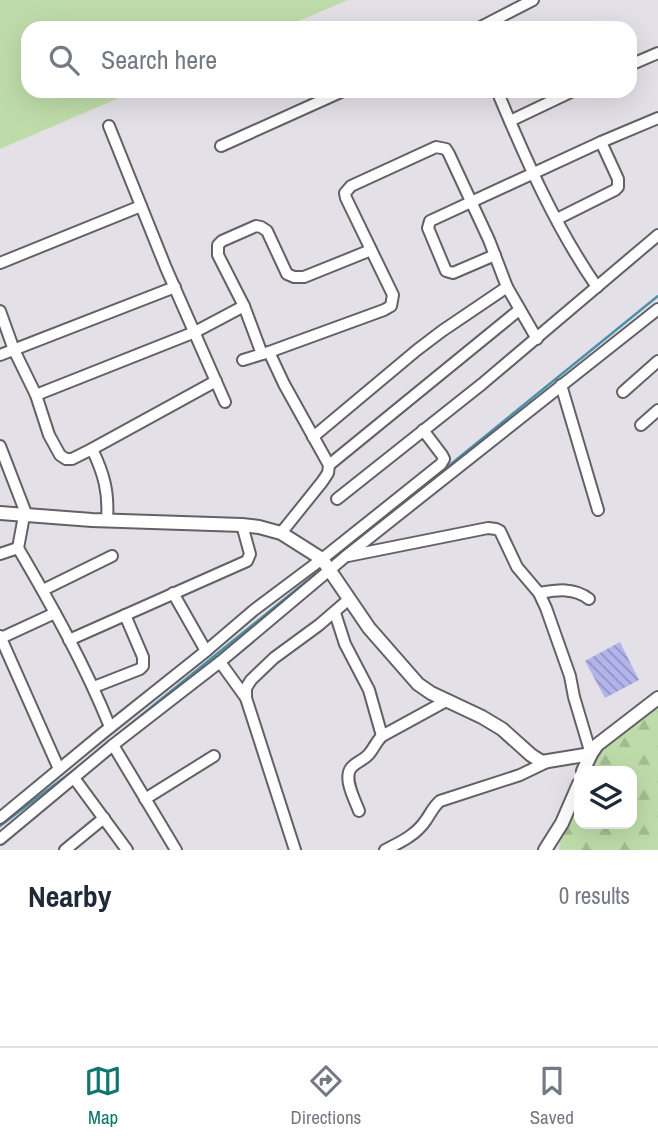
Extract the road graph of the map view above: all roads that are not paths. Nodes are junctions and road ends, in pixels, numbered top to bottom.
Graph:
1 (533, 0) edge
2 (494, 21) edge
3 (658, 53) edge
4 (637, 62) edge
5 (327, 98) edge
6 (500, 98) edge
7 (558, 98) edge
8 (658, 118) edge
9 (510, 121) junction
10 (109, 126) dead end
11 (601, 142) junction
12 (221, 146) dead end
13 (533, 173) junction
14 (472, 202) junction
15 (141, 206) junction
16 (556, 219) junction
17 (658, 235) edge
18 (371, 250) junction
19 (495, 255) junction
20 (0, 262) edge
21 (175, 287) junction
22 (507, 287) junction
23 (597, 287) junction
24 (243, 306) junction
25 (658, 309) edge
26 (0, 310) edge
27 (519, 310) junction
28 (195, 332) junction
29 (537, 339) junction
30 (14, 350) junction
31 (266, 353) junction
32 (0, 355) edge
33 (243, 360) dead end
34 (658, 361) edge
35 (216, 381) junction
36 (561, 385) junction
37 (623, 392) dead end
38 (36, 395) junction
39 (225, 402) dead end
40 (658, 410) edge
41 (640, 425) dead end
42 (423, 430) junction
43 (313, 437) junction
44 (0, 446) edge
45 (92, 449) junction
46 (329, 465) junction
47 (337, 499) dead end
48 (598, 510) dead end
49 (0, 513) edge
50 (25, 516) junction
51 (107, 520) junction
52 (242, 525) junction
53 (281, 533) junction
54 (18, 548) junction
55 (0, 554) edge
56 (112, 556) dead end
57 (345, 557) junction
58 (326, 565) junction
59 (43, 590) junction
60 (173, 593) junction
61 (538, 593) junction
62 (589, 599) dead end
63 (348, 600) junction
64 (335, 612) junction
65 (55, 613) junction
66 (125, 615) junction
67 (1, 637) edge
68 (69, 640) junction
69 (206, 651) junction
70 (220, 662) junction
71 (94, 687) junction
72 (246, 698) junction
73 (658, 698) edge
74 (446, 701) junction
75 (110, 727) junction
76 (382, 736) junction
77 (113, 745) junction
78 (591, 754) junction
79 (214, 756) dead end
80 (549, 761) junction
81 (585, 766) edge
82 (59, 769) junction
83 (74, 778) junction
84 (574, 795) edge
85 (145, 799) junction
86 (359, 811) dead end
87 (104, 818) junction
88 (4, 822) edge
89 (0, 839) edge
90 (65, 850) edge
91 (127, 850) edge
92 (176, 850) edge
93 (295, 850) edge
94 (385, 850) edge
95 (544, 850) edge

1 - 2 street
3 - 4 street
5 - 12 street
6 - 9 street
7 - 9 street
8 - 11 street
9 - 13 street
10 - 15 street
11 - 13 street
11 - 16 street
13 - 14 street
13 - 16 street
14 - 18 street
14 - 19 street
14 - 19 street
15 - 20 street
15 - 21 street
16 - 23 street
17 - 23 street
18 - 24 street
18 - 31 street
19 - 22 street
21 - 28 street
21 - 30 street
22 - 27 street
22 - 43 street
23 - 29 street
24 - 28 street
24 - 31 street
25 - 36 street
26 - 30 street
27 - 29 street
27 - 46 street
28 - 35 street
28 - 38 street
29 - 42 street
30 - 32 street
30 - 38 street
31 - 33 street
31 - 43 street
34 - 37 street
35 - 39 street
35 - 45 street
36 - 48 street
36 - 57 street
38 - 45 street
40 - 41 street
42 - 47 street
42 - 58 street
43 - 46 street
44 - 50 street
45 - 51 street
46 - 53 street
49 - 50 street
50 - 51 street
50 - 54 street
51 - 52 street
52 - 53 street
52 - 60 street
53 - 58 street
54 - 55 street
54 - 59 street
56 - 59 street
57 - 58 street
57 - 61 street
58 - 63 street
58 - 69 street
58 - 70 street
59 - 65 street
60 - 66 street
60 - 69 street
61 - 62 street
61 - 78 street
63 - 64 street
63 - 74 street
64 - 72 street
64 - 76 street
65 - 67 street
65 - 68 street
66 - 68 street
66 - 71 street
67 - 82 street
68 - 71 street
69 - 75 street
70 - 72 street
70 - 77 street
71 - 75 street
72 - 93 street
73 - 78 street
74 - 76 street
74 - 80 street
75 - 82 street
76 - 86 street
77 - 83 street
77 - 85 street
78 - 80 street
78 - 81 street
79 - 85 street
80 - 94 street
82 - 88 street
83 - 87 street
83 - 88 street
84 - 95 street
85 - 92 street
87 - 90 street
87 - 91 street
88 - 89 street

